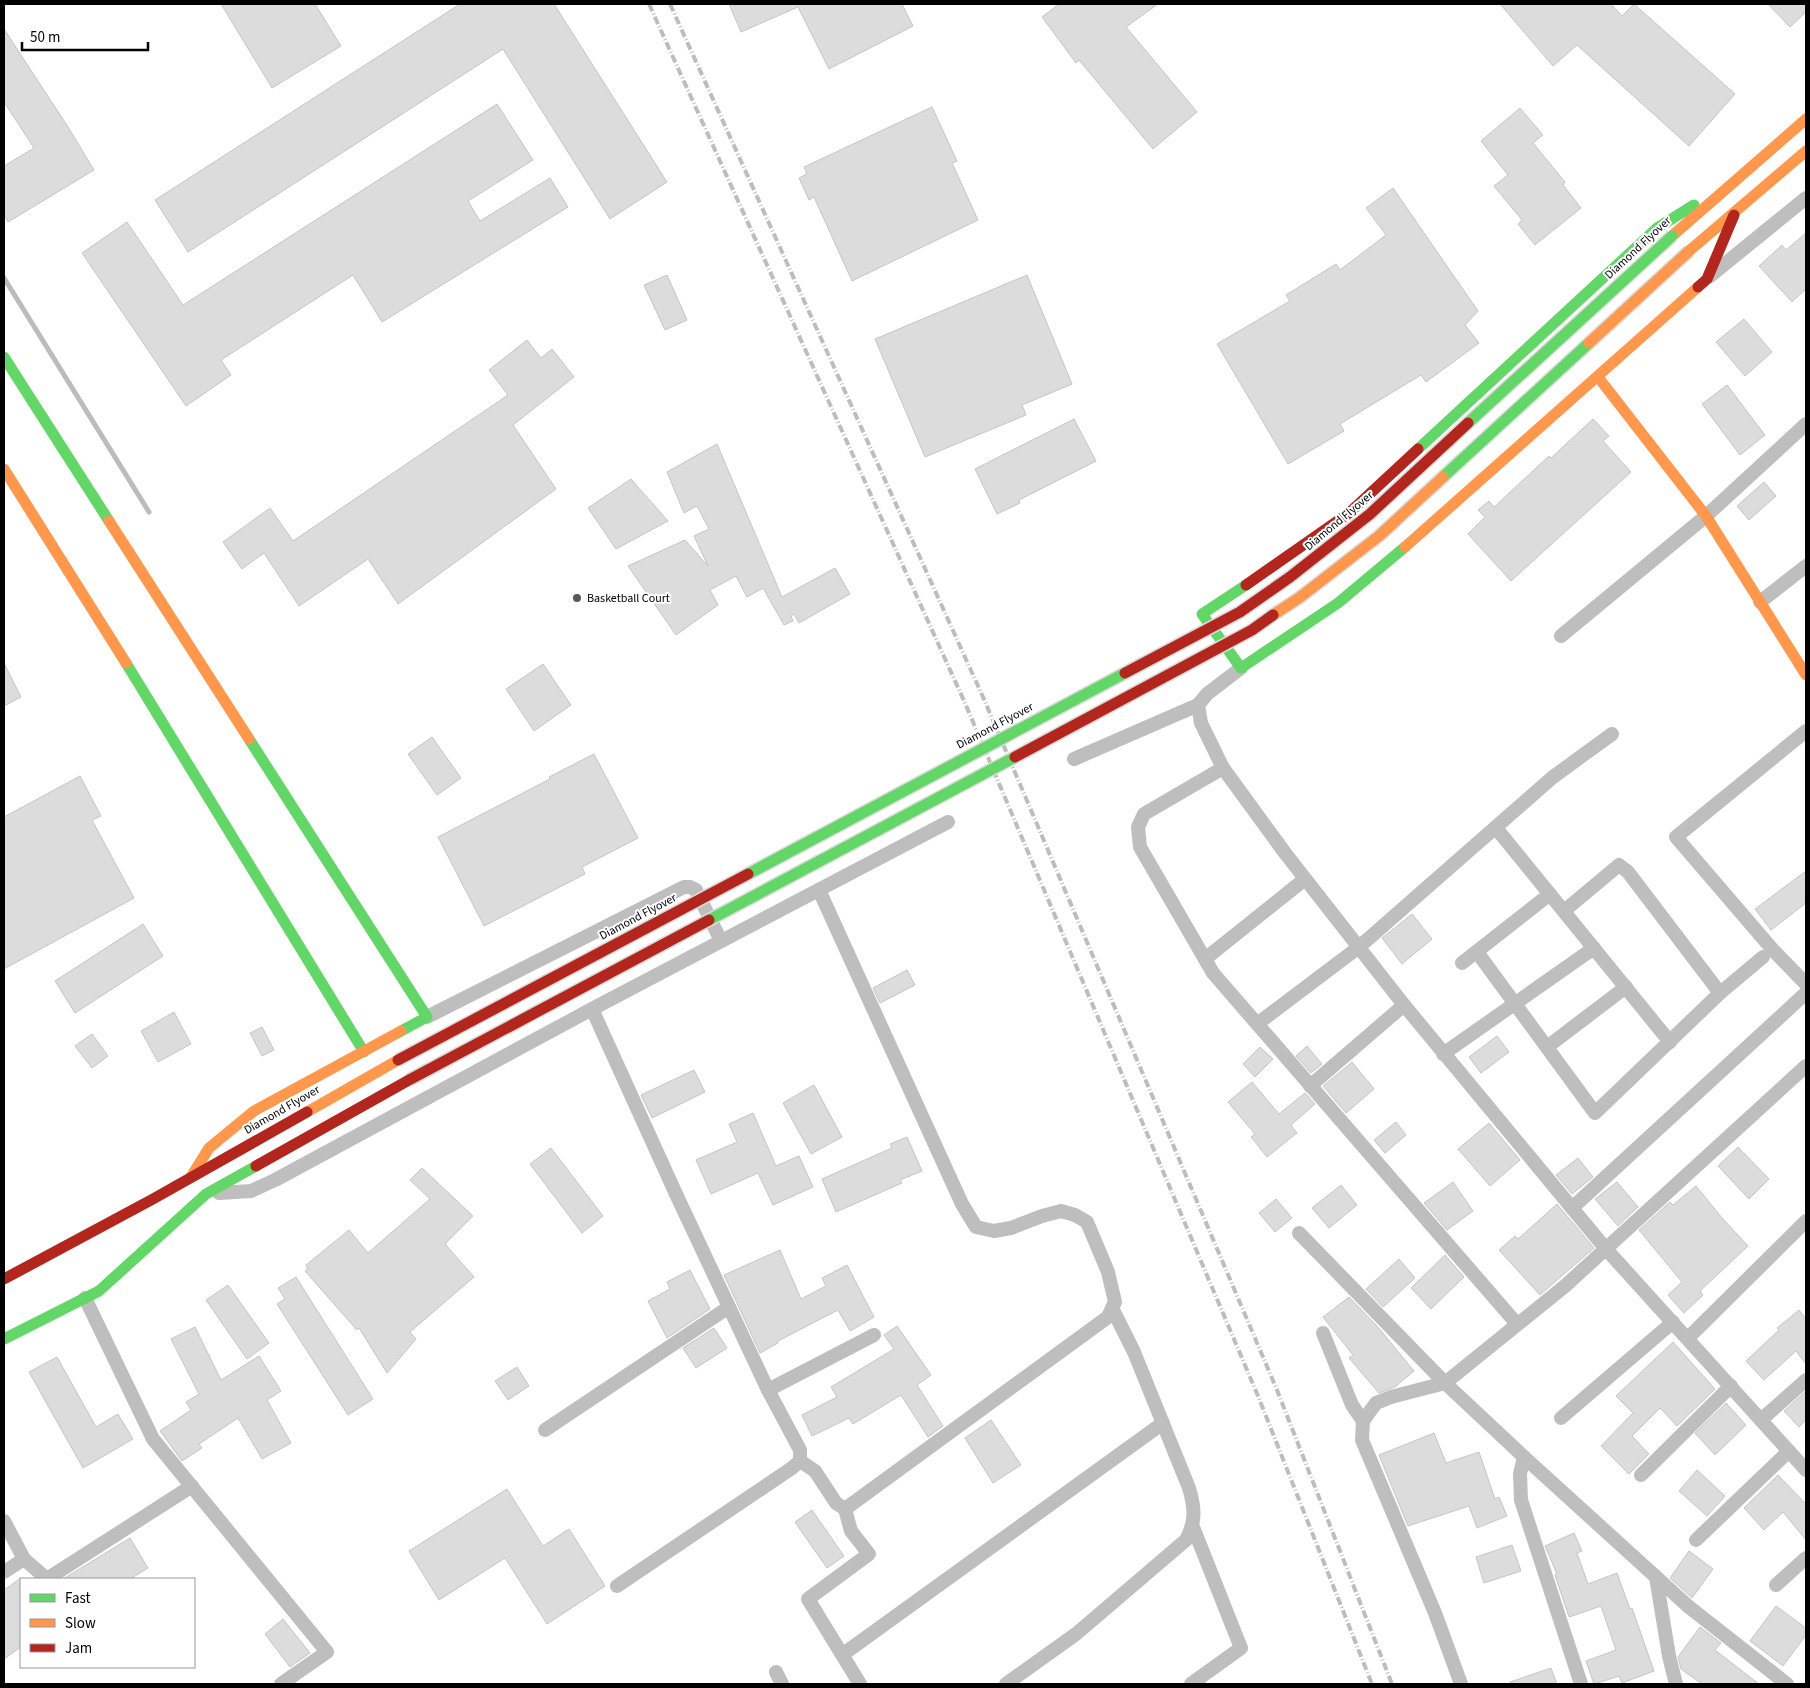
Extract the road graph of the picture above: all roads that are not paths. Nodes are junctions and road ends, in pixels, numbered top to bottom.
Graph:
1 (1806, 118) edge
2 (1806, 150) edge
3 (1732, 183) junction
4 (1806, 198) edge
5 (1735, 213) junction
6 (1707, 278) junction
7 (4, 357) edge
8 (1598, 378) junction
9 (1806, 424) edge
10 (4, 469) edge
11 (1706, 516) junction
12 (1806, 566) edge
13 (1760, 602) junction
14 (1561, 636) dead end
15 (1241, 668) junction
16 (1806, 675) edge
17 (1198, 705) junction
18 (1806, 731) edge
19 (1612, 734) dead end
20 (1074, 760) dead end
21 (1223, 768) junction
22 (948, 822) dead end
23 (1496, 828) junction
24 (1305, 879) junction
25 (819, 890) junction
26 (1550, 894) junction
27 (1564, 911) junction
28 (721, 941) junction
29 (1359, 947) junction
30 (1594, 948) junction
31 (1477, 952) junction
32 (1763, 957) dead end
33 (1205, 959) junction
34 (1462, 963) dead end
35 (1806, 984) edge
36 (1626, 987) junction
37 (1720, 993) junction
38 (1806, 993) edge
39 (1514, 1003) junction
40 (1404, 1005) junction
41 (592, 1008) junction
42 (427, 1017) junction
43 (1257, 1024) junction
44 (1670, 1042) junction
45 (1547, 1048) junction
46 (364, 1052) junction
47 (1443, 1054) junction
48 (1806, 1066) edge
49 (1310, 1086) junction
50 (191, 1178) junction
51 (206, 1194) junction
52 (1572, 1208) junction
53 (1806, 1221) edge
54 (1299, 1234) dead end
55 (1606, 1249) junction
56 (4, 1279) edge
57 (85, 1298) junction
58 (729, 1307) junction
59 (1112, 1308) junction
60 (1673, 1322) junction
61 (1518, 1324) junction
62 (1324, 1333) dead end
63 (874, 1335) dead end
64 (1688, 1338) junction
65 (4, 1339) edge
66 (1806, 1380) edge
67 (1445, 1383) junction
68 (1731, 1386) junction
69 (768, 1390) junction
70 (1562, 1418) dead end
71 (1762, 1420) junction
72 (1363, 1421) junction
73 (1163, 1423) junction
74 (545, 1430) dead end
75 (1789, 1451) junction
76 (1524, 1457) junction
77 (800, 1461) junction
78 (1806, 1470) edge
79 (1641, 1475) dead end
80 (192, 1486) junction
81 (845, 1509) junction
82 (4, 1521) edge
83 (1193, 1527) junction
84 (1696, 1540) dead end
85 (1806, 1558) edge
86 (24, 1559) junction
87 (4, 1572) edge
88 (1656, 1577) junction
89 (46, 1578) edge
90 (49, 1578) edge
91 (1776, 1585) dead end
92 (617, 1586) dead end
93 (842, 1655) junction
94 (281, 1684) edge
95 (860, 1684) edge
96 (1006, 1684) edge
97 (1191, 1684) edge
98 (1460, 1684) edge
99 (1581, 1684) edge
100 (1676, 1684) edge
101 (1786, 1684) edge

1 - 3 main road
2 - 5 main road
3 - 15 main road
3 - 50 main road, Diamond Flyover, bridge
4 - 6 street
5 - 6 main road
5 - 51 main road, bridge
6 - 8 main road
7 - 42 main road
8 - 11 main road
8 - 15 main road
9 - 11 street
10 - 46 main road
11 - 13 main road
11 - 14 street
12 - 13 street
13 - 16 main road
15 - 17 street
17 - 20 street
17 - 21 street
18 - 35 street
19 - 23 street
21 - 24 street
21 - 33 street
22 - 25 street
23 - 26 street
23 - 29 street
24 - 29 street
24 - 33 street
25 - 28 street
25 - 59 street
26 - 27 street
26 - 31 street
27 - 30 street
27 - 37 street
28 - 41 street
28 - 42 street
29 - 40 street
29 - 43 street
30 - 36 street
30 - 39 street
31 - 34 street
31 - 39 street
32 - 37 street
33 - 43 street
36 - 44 street
36 - 45 street
37 - 44 street
38 - 52 street
39 - 45 street
39 - 47 street
40 - 47 street
40 - 49 street
41 - 51 street
41 - 58 street
42 - 46 main road
43 - 49 street
44 - 45 street
46 - 50 main road
47 - 52 street
48 - 55 street
49 - 61 street
50 - 56 main road, Diamond Flyover
51 - 57 main road
52 - 55 street
53 - 64 street
54 - 67 street
55 - 60 street
55 - 61 street
57 - 65 main road
57 - 80 street
58 - 69 street
58 - 74 street
59 - 73 street
59 - 81 street
60 - 64 street
60 - 70 street
61 - 67 street
62 - 72 street
63 - 69 street
64 - 68 street
66 - 71 street
67 - 72 street
67 - 76 street
68 - 71 street
68 - 79 street
69 - 77 street
71 - 75 street
72 - 98 street
73 - 83 street
73 - 93 street
75 - 78 street
75 - 84 street
76 - 88 street
76 - 99 street
77 - 81 street
77 - 92 street
80 - 90 street
80 - 94 street
81 - 93 street
82 - 86 street
83 - 96 street
83 - 97 street
85 - 91 street
86 - 87 street
86 - 89 street
88 - 100 street
88 - 101 street
93 - 95 street

